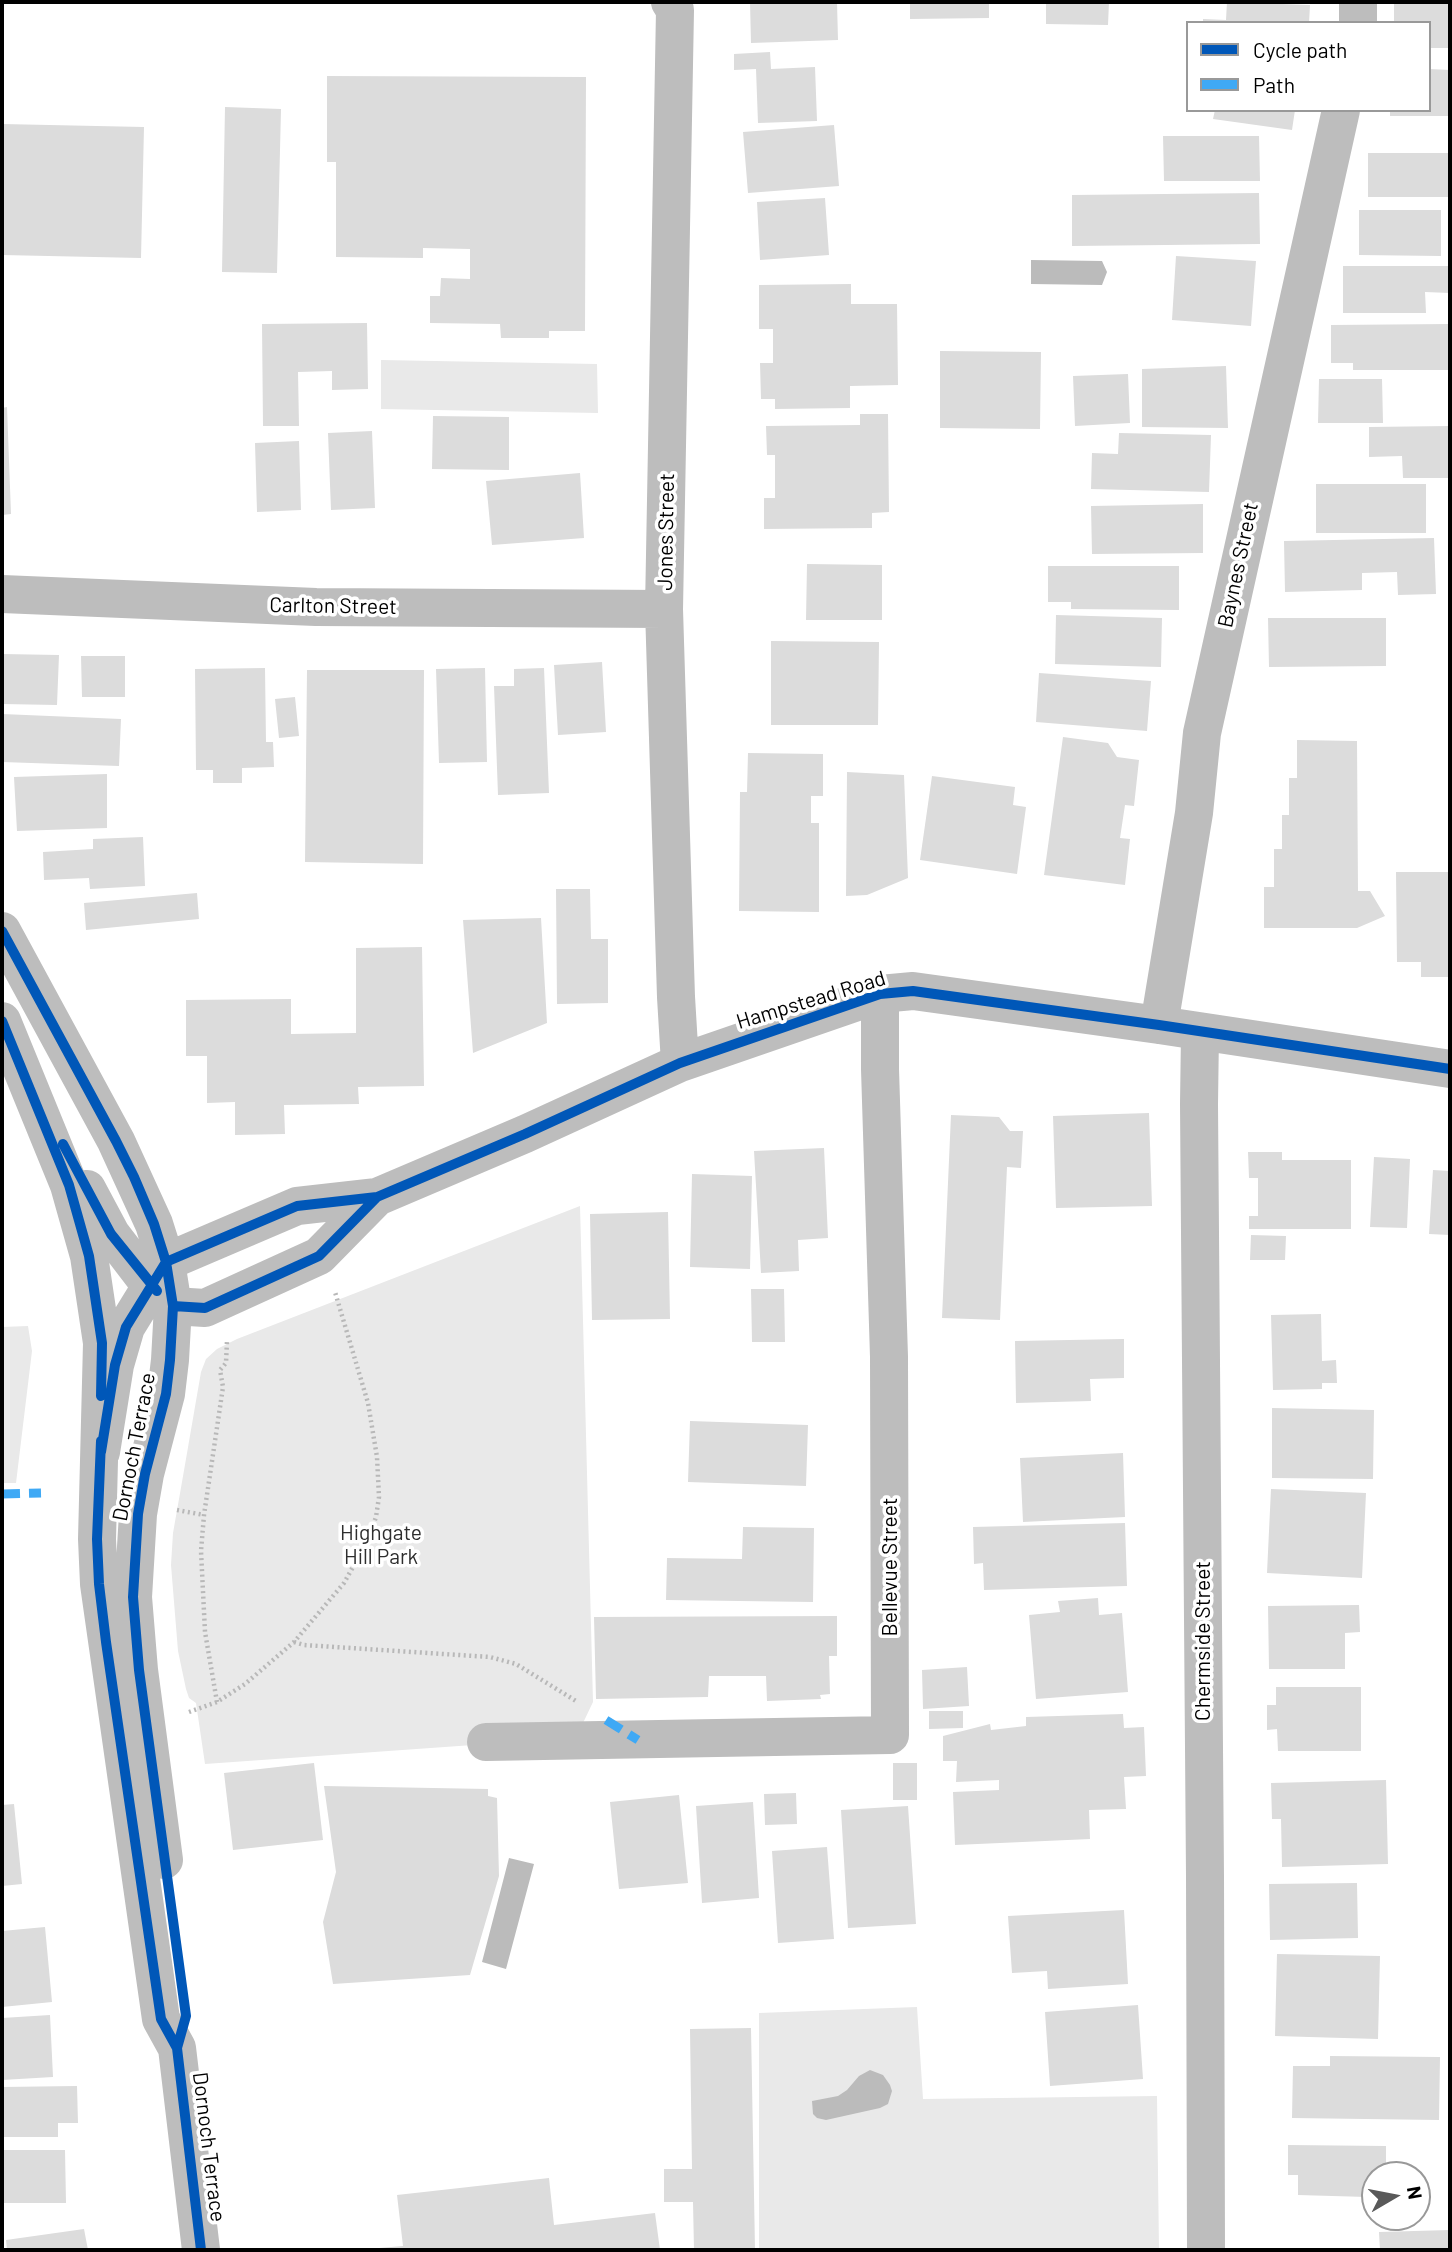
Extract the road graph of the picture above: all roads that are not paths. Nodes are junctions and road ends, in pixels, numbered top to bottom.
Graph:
1 (670, 2) edge
2 (1358, 2) edge
3 (1358, 21) edge
4 (1341, 112) edge
5 (2, 594) edge
6 (664, 609) junction
7 (2, 930) edge
8 (880, 994) junction
9 (2, 1021) edge
10 (1159, 1025) junction
11 (1200, 1032) junction
12 (680, 1063) junction
13 (20, 1064) junction
14 (1450, 1069) edge
15 (377, 1197) junction
16 (163, 1284) junction
17 (101, 1452) junction
18 (486, 1742) dead end
19 (177, 2048) junction
20 (201, 2250) edge
21 (1206, 2250) edge

1 - 6 street, Jones Street
2 - 3 street
4 - 10 street, Baynes Street
5 - 6 street, Carlton Street
6 - 12 street, Jones Street
7 - 16 street, Dornoch Terrace
8 - 10 street, Hampstead Road
8 - 12 street, Hampstead Road
8 - 18 street, Bellevue Street
9 - 13 street, Dornoch Terrace
10 - 11 street, Hampstead Road
11 - 14 street, Hampstead Road
11 - 21 street, Chermside Street
12 - 15 street, Hampstead Road
13 - 16 street
13 - 17 street, Dornoch Terrace
15 - 16 street, Hampstead Road
15 - 16 street, Hampstead Road
16 - 17 street
16 - 19 street, Dornoch Terrace
17 - 19 street, Dornoch Terrace
19 - 20 street, Dornoch Terrace

